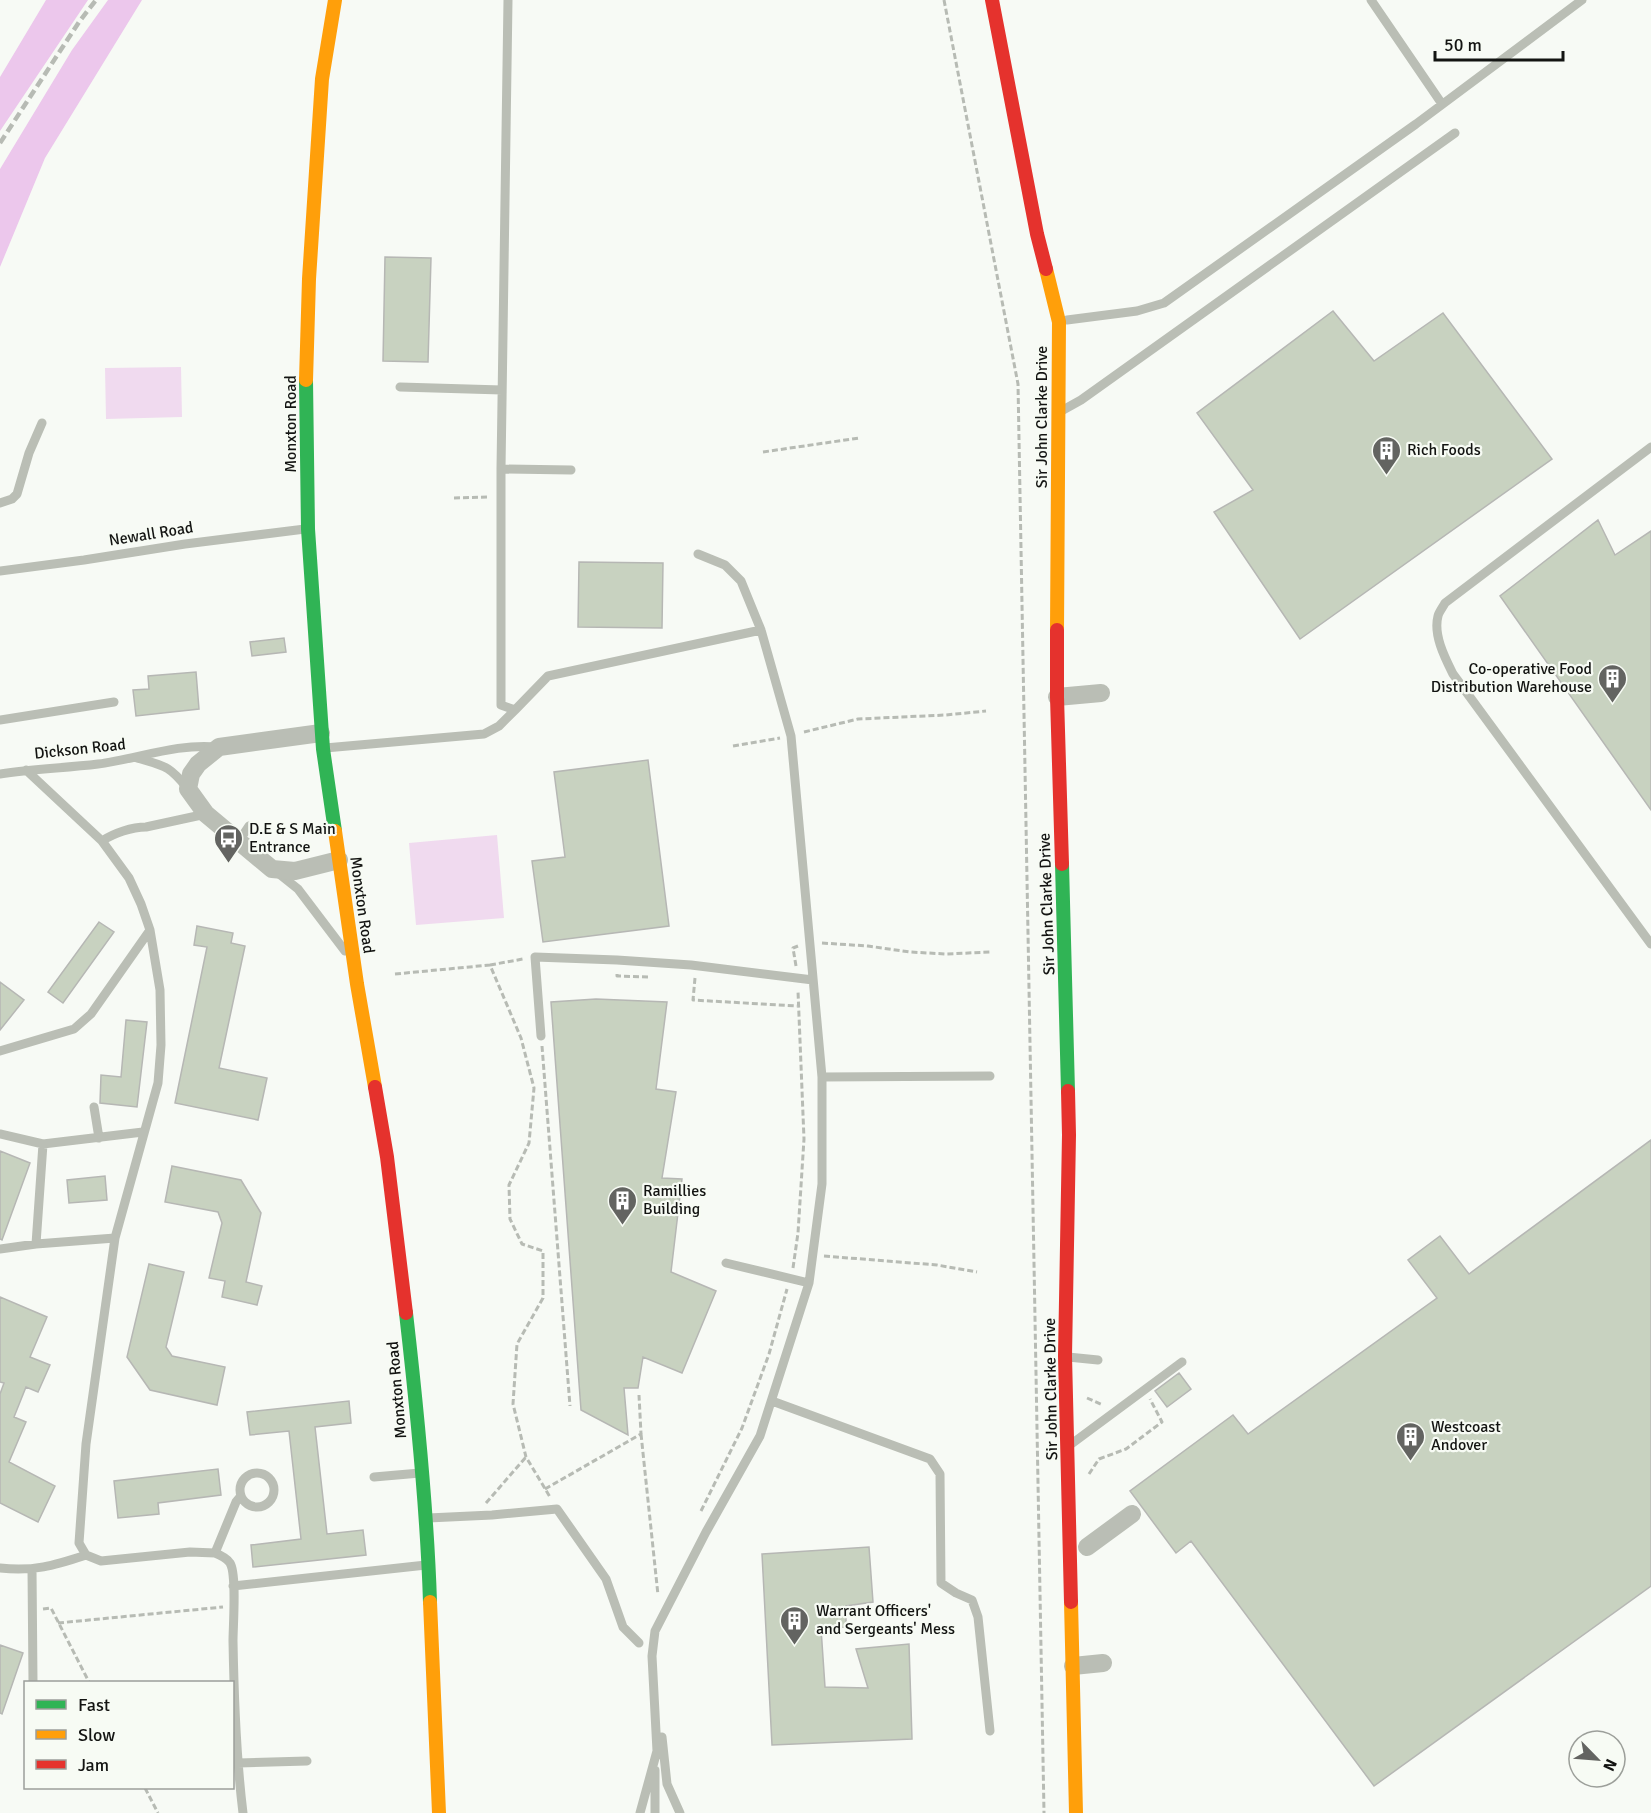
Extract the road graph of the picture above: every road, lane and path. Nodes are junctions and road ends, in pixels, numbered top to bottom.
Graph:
1 (334, 0) edge
2 (508, 0) edge
3 (944, 0) edge
4 (992, 0) edge
5 (1371, 0) edge
6 (1582, 0) edge
7 (1442, 104) junction
8 (1455, 133) dead end
9 (1063, 321) junction
10 (400, 387) dead end
11 (502, 390) junction
12 (1058, 413) junction
13 (42, 423) dead end
14 (859, 438) dead end
15 (1651, 447) edge
16 (764, 452) dead end
17 (501, 469) junction
18 (571, 470) dead end
19 (501, 497) junction
20 (454, 498) dead end
21 (0, 502) edge
22 (308, 529) junction
23 (698, 554) dead end
24 (0, 571) edge
25 (761, 630) junction
26 (1101, 693) dead end
27 (1057, 697) junction
28 (114, 702) dead end
29 (515, 710) junction
30 (986, 711) dead end
31 (0, 720) edge
32 (791, 736) junction
33 (322, 741) junction
34 (734, 746) dead end
35 (219, 747) junction
36 (137, 758) junction
37 (26, 770) junction
38 (0, 774) edge
39 (188, 789) junction
40 (206, 814) junction
41 (249, 826) dead end
42 (102, 841) junction
43 (238, 841) junction
44 (339, 860) junction
45 (272, 869) junction
46 (150, 930) junction
47 (809, 942) junction
48 (1651, 944) edge
49 (991, 952) dead end
50 (535, 957) junction
51 (617, 960) junction
52 (490, 965) junction
53 (395, 974) dead end
54 (651, 977) dead end
55 (695, 978) dead end
56 (798, 978) junction
57 (813, 980) junction
58 (357, 984) junction
59 (797, 1006) junction
60 (541, 1036) joint
61 (0, 1051) edge
62 (990, 1076) dead end
63 (822, 1077) junction
64 (94, 1107) dead end
65 (144, 1132) junction
66 (0, 1134) edge
67 (99, 1138) junction
68 (43, 1144) junction
69 (115, 1238) junction
70 (36, 1244) junction
71 (0, 1249) edge
72 (814, 1255) junction
73 (726, 1263) dead end
74 (977, 1272) dead end
75 (790, 1279) junction
76 (809, 1283) junction
77 (1065, 1356) junction
78 (1098, 1360) dead end
79 (1182, 1362) dead end
80 (639, 1395) dead end
81 (772, 1401) junction
82 (570, 1406) dead end
83 (641, 1434) junction
84 (1068, 1446) junction
85 (526, 1457) junction
86 (420, 1473) junction
87 (374, 1478) dead end
88 (545, 1489) junction
89 (241, 1496) dead end
90 (557, 1509) junction
91 (1132, 1514) dead end
92 (474, 1516) junction
93 (698, 1517) dead end
94 (424, 1518) junction
95 (1087, 1547) dead end
96 (214, 1552) junction
97 (86, 1555) junction
98 (429, 1565) junction
99 (0, 1568) edge
100 (32, 1569) junction
101 (234, 1586) junction
102 (663, 1586) dead end
103 (234, 1606) junction
104 (639, 1643) dead end
105 (1103, 1663) dead end
106 (1073, 1666) junction
107 (653, 1675) junction
108 (33, 1681) edge
109 (88, 1681) edge
110 (990, 1731) dead end
111 (307, 1761) dead end
112 (654, 1762) junction
113 (238, 1763) junction
114 (146, 1789) edge
115 (158, 1813) edge
116 (243, 1813) edge
117 (439, 1813) edge
118 (640, 1813) edge
119 (655, 1813) edge
120 (680, 1813) edge
121 (1044, 1813) edge
122 (1076, 1813) edge

1 - 22 street, Monxton Road
2 - 11 lane
3 - 121 path
4 - 9 street, Sir John Clarke Drive
5 - 7 lane
6 - 7 lane
7 - 9 lane
8 - 12 lane
9 - 12 street, Sir John Clarke Drive
10 - 11 lane
11 - 17 lane
12 - 27 street, Sir John Clarke Drive
13 - 21 lane
14 - 16 path
15 - 48 lane
17 - 18 lane
17 - 19 lane
19 - 20 path
19 - 29 lane
22 - 24 lane, Newall Road
22 - 33 street, Monxton Road
23 - 25 lane
25 - 29 lane
25 - 32 lane
26 - 27 street
27 - 77 street, Sir John Clarke Drive
28 - 31 lane
29 - 33 lane
30 - 32 path
32 - 34 path
32 - 47 lane
33 - 35 street
33 - 44 street, Monxton Road
35 - 36 lane, Dickson Road
35 - 39 street
36 - 37 lane, Dickson Road
36 - 39 lane, Dickson Road
37 - 38 lane, Dickson Road
37 - 42 lane
39 - 40 street
40 - 42 lane
40 - 43 street
41 - 43 lane
42 - 46 lane
43 - 45 street
44 - 45 street
44 - 58 street, Monxton Road
45 - 58 lane
46 - 61 lane
46 - 65 lane
47 - 49 path
47 - 56 path
47 - 57 lane
50 - 51 lane
50 - 52 path
50 - 60 lane
51 - 54 path
51 - 56 lane
52 - 53 path
52 - 85 path
55 - 59 path
56 - 57 lane
56 - 59 path
57 - 63 lane
58 - 86 street, Monxton Road
59 - 75 path
60 - 82 path
62 - 63 lane
63 - 72 lane
64 - 67 lane
65 - 67 lane
65 - 69 lane
66 - 68 lane
67 - 68 lane
68 - 70 lane
69 - 70 lane
69 - 97 lane
70 - 71 lane
72 - 74 path
72 - 76 lane
73 - 75 lane
75 - 76 lane
75 - 93 path
76 - 81 lane
77 - 78 lane
77 - 84 street, Sir John Clarke Drive
79 - 84 lane
80 - 83 path
81 - 107 lane
81 - 110 lane
83 - 88 path
83 - 102 path
84 - 106 street, Sir John Clarke Drive
85 - 88 path
85 - 92 path
86 - 87 lane
86 - 94 street, Monxton Road
88 - 90 path
89 - 96 lane
90 - 92 lane
90 - 104 lane
91 - 95 street
92 - 94 lane
94 - 98 street, Monxton Road
96 - 97 lane
96 - 101 lane
97 - 100 lane
98 - 101 lane
98 - 117 street, Monxton Road
99 - 100 lane
100 - 108 lane
101 - 103 lane
103 - 109 path
103 - 113 lane
105 - 106 street
106 - 122 street, Sir John Clarke Drive
107 - 112 lane
107 - 120 lane
111 - 113 lane
112 - 118 lane
112 - 119 lane
113 - 116 lane
114 - 115 path

